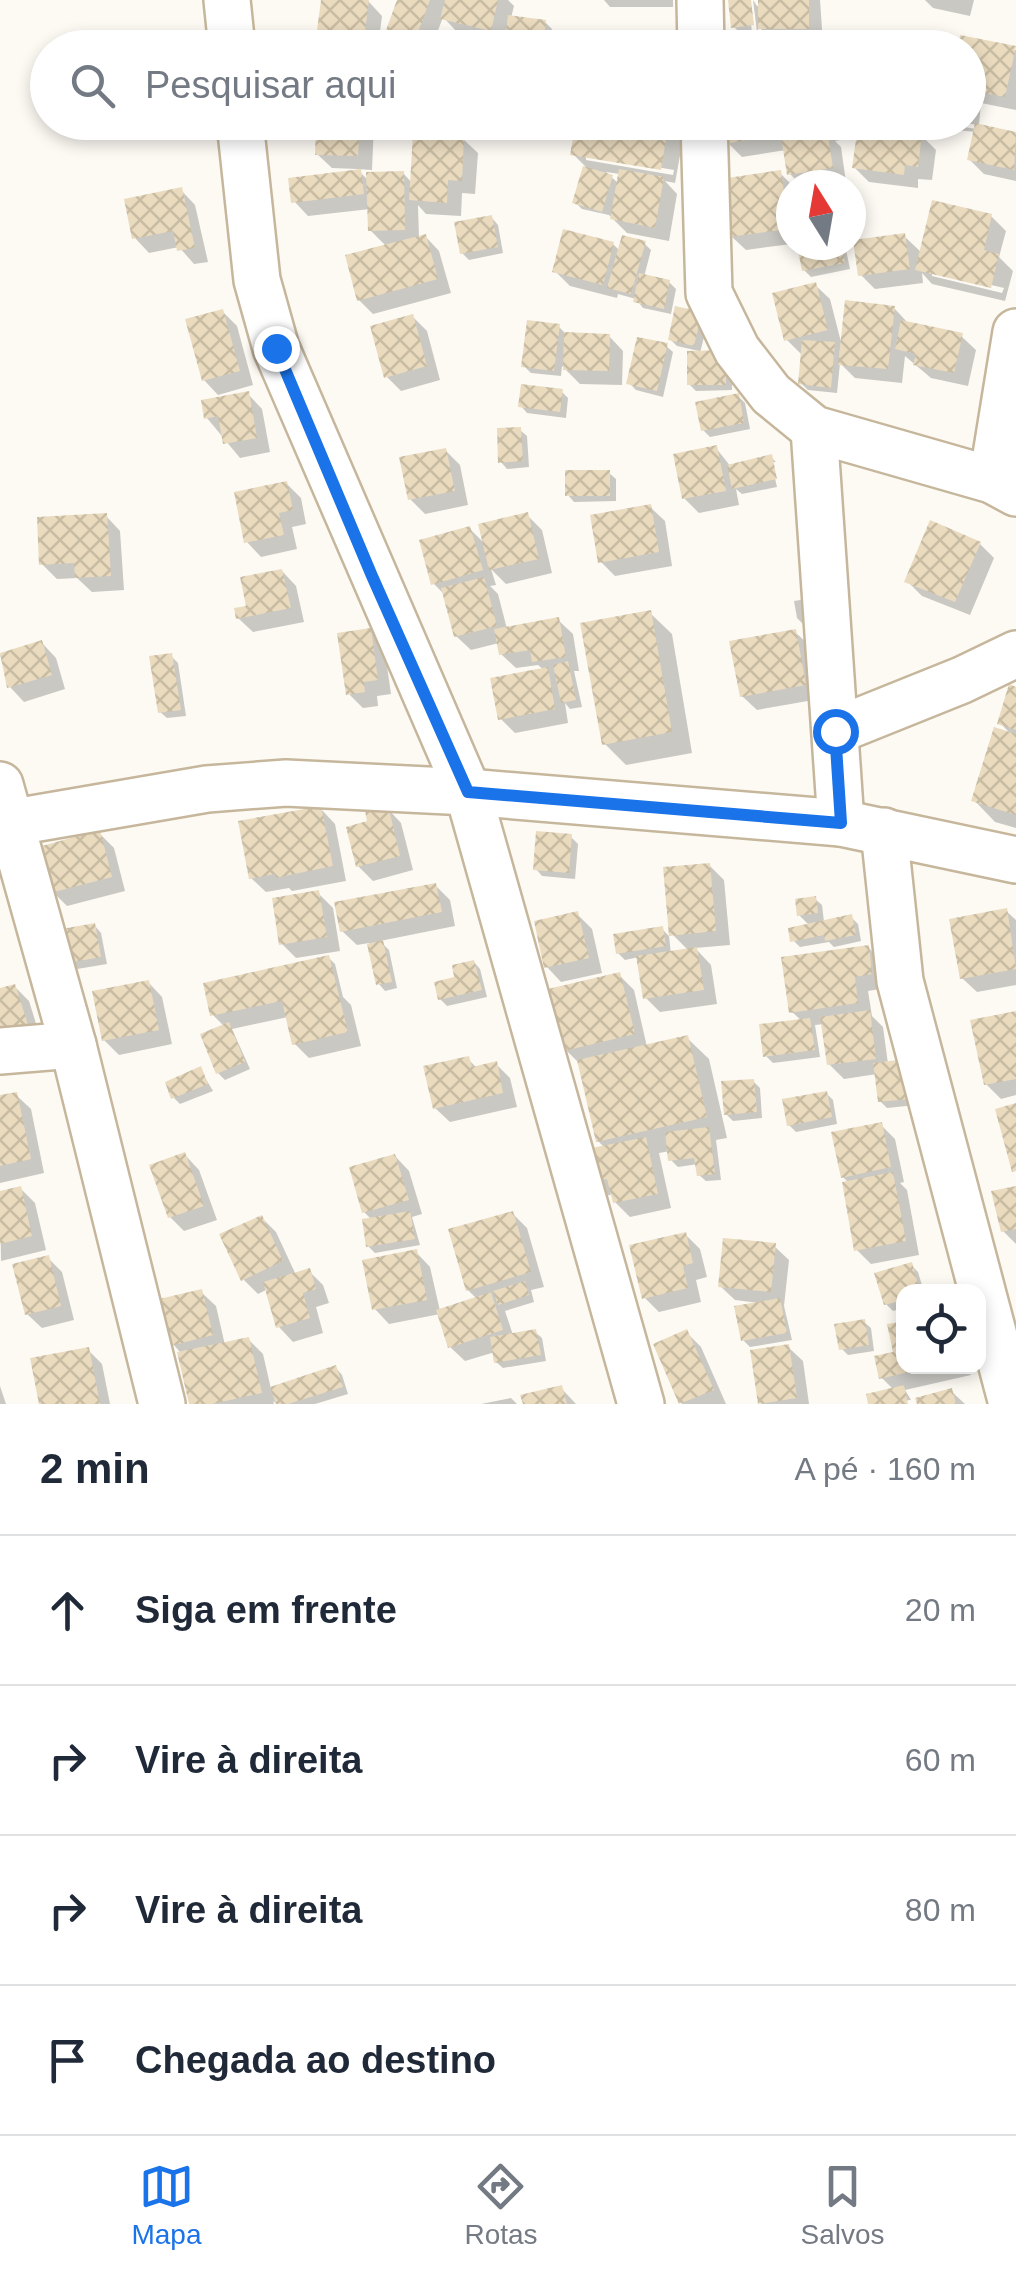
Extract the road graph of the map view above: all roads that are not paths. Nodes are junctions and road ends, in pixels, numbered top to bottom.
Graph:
1 (227, 0) edge
2 (700, 0) edge
3 (230, 30) edge
4 (701, 30) edge
5 (242, 140) edge
6 (705, 140) edge
7 (1016, 332) edge
8 (814, 429) junction
9 (1004, 487) edge
10 (1016, 654) edge
11 (835, 731) junction
12 (468, 792) junction
13 (5, 804) edge
14 (863, 827) junction
15 (1016, 860) edge
16 (74, 1045) junction
17 (0, 1051) edge
18 (162, 1404) edge
19 (641, 1404) edge
20 (1012, 1404) edge

1 - 3 street
2 - 4 street
5 - 12 street
6 - 8 street
7 - 9 street
8 - 9 street
8 - 11 street
10 - 11 street
11 - 14 street
12 - 13 street
12 - 14 street
12 - 19 street
13 - 16 street
14 - 15 street
14 - 20 street
16 - 17 street
16 - 18 street

